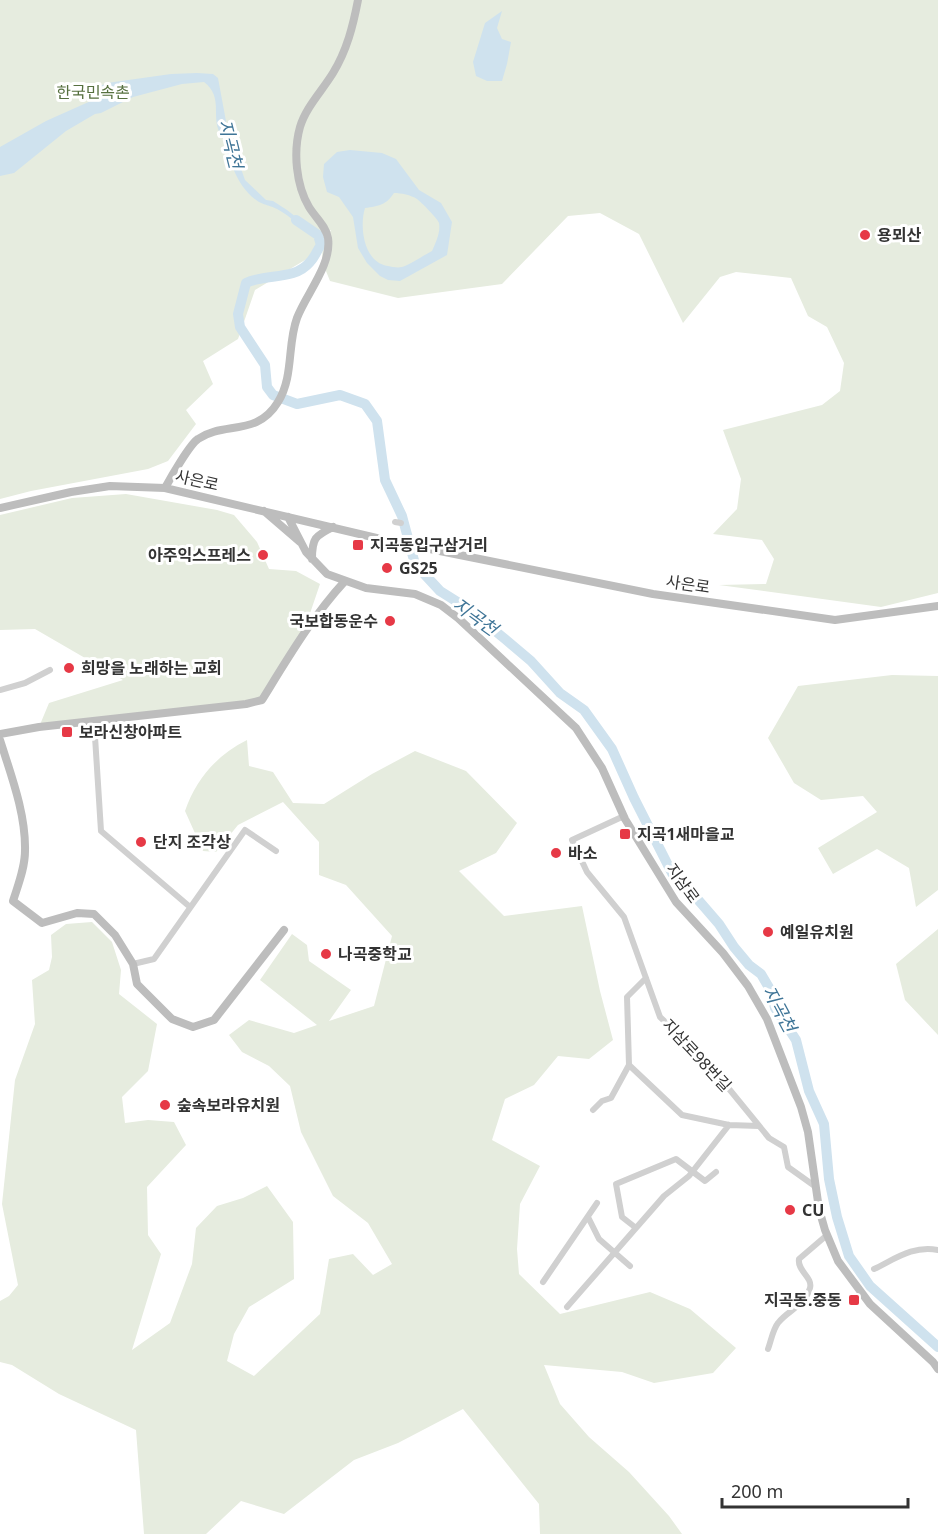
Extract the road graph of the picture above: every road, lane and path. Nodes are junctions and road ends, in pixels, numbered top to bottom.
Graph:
1 (358, 0) edge
2 (165, 488) junction
3 (0, 508) edge
4 (263, 511) junction
5 (288, 517) junction
6 (333, 527) junction
7 (300, 542) junction
8 (312, 560) junction
9 (345, 581) junction
10 (938, 606) edge
11 (50, 670) dead end
12 (0, 690) edge
13 (94, 721) junction
14 (0, 734) edge
15 (0, 740) edge
16 (624, 816) junction
17 (276, 851) dead end
18 (190, 906) junction
19 (284, 930) dead end
20 (133, 964) junction
21 (646, 978) junction
22 (629, 1065) junction
23 (593, 1110) dead end
24 (729, 1125) junction
25 (759, 1126) junction
26 (692, 1172) junction
27 (716, 1172) dead end
28 (816, 1187) junction
29 (597, 1203) dead end
30 (588, 1217) junction
31 (636, 1228) junction
32 (827, 1235) junction
33 (938, 1250) edge
34 (614, 1254) junction
35 (630, 1266) dead end
36 (874, 1269) dead end
37 (543, 1282) dead end
38 (567, 1307) dead end
39 (768, 1349) dead end
40 (938, 1369) edge

1 - 2 street
2 - 3 street, 사은로
2 - 4 street, 사은로
4 - 5 street, 사은로
4 - 7 street
5 - 6 street, 사은로
5 - 7 street, 지삼로
6 - 8 street
6 - 10 street, 사은로
7 - 8 street, 지삼로
8 - 9 street, 지삼로
9 - 13 street
9 - 16 street, 지삼로
11 - 12 street
13 - 14 street
13 - 18 street
15 - 20 street
16 - 21 street, 지삼로98번길
16 - 28 street, 지삼로
17 - 18 street
18 - 20 street
19 - 20 street
21 - 22 street
21 - 25 street, 지삼로98번길
22 - 23 street
22 - 24 street
24 - 25 street
24 - 26 street
25 - 28 street, 지삼로98번길
26 - 27 street
26 - 31 street
26 - 31 street
28 - 32 street, 지삼로
29 - 30 street
30 - 34 street
30 - 37 street
31 - 34 street
32 - 39 street
32 - 40 street, 지삼로
33 - 36 street
34 - 35 street
34 - 38 street

